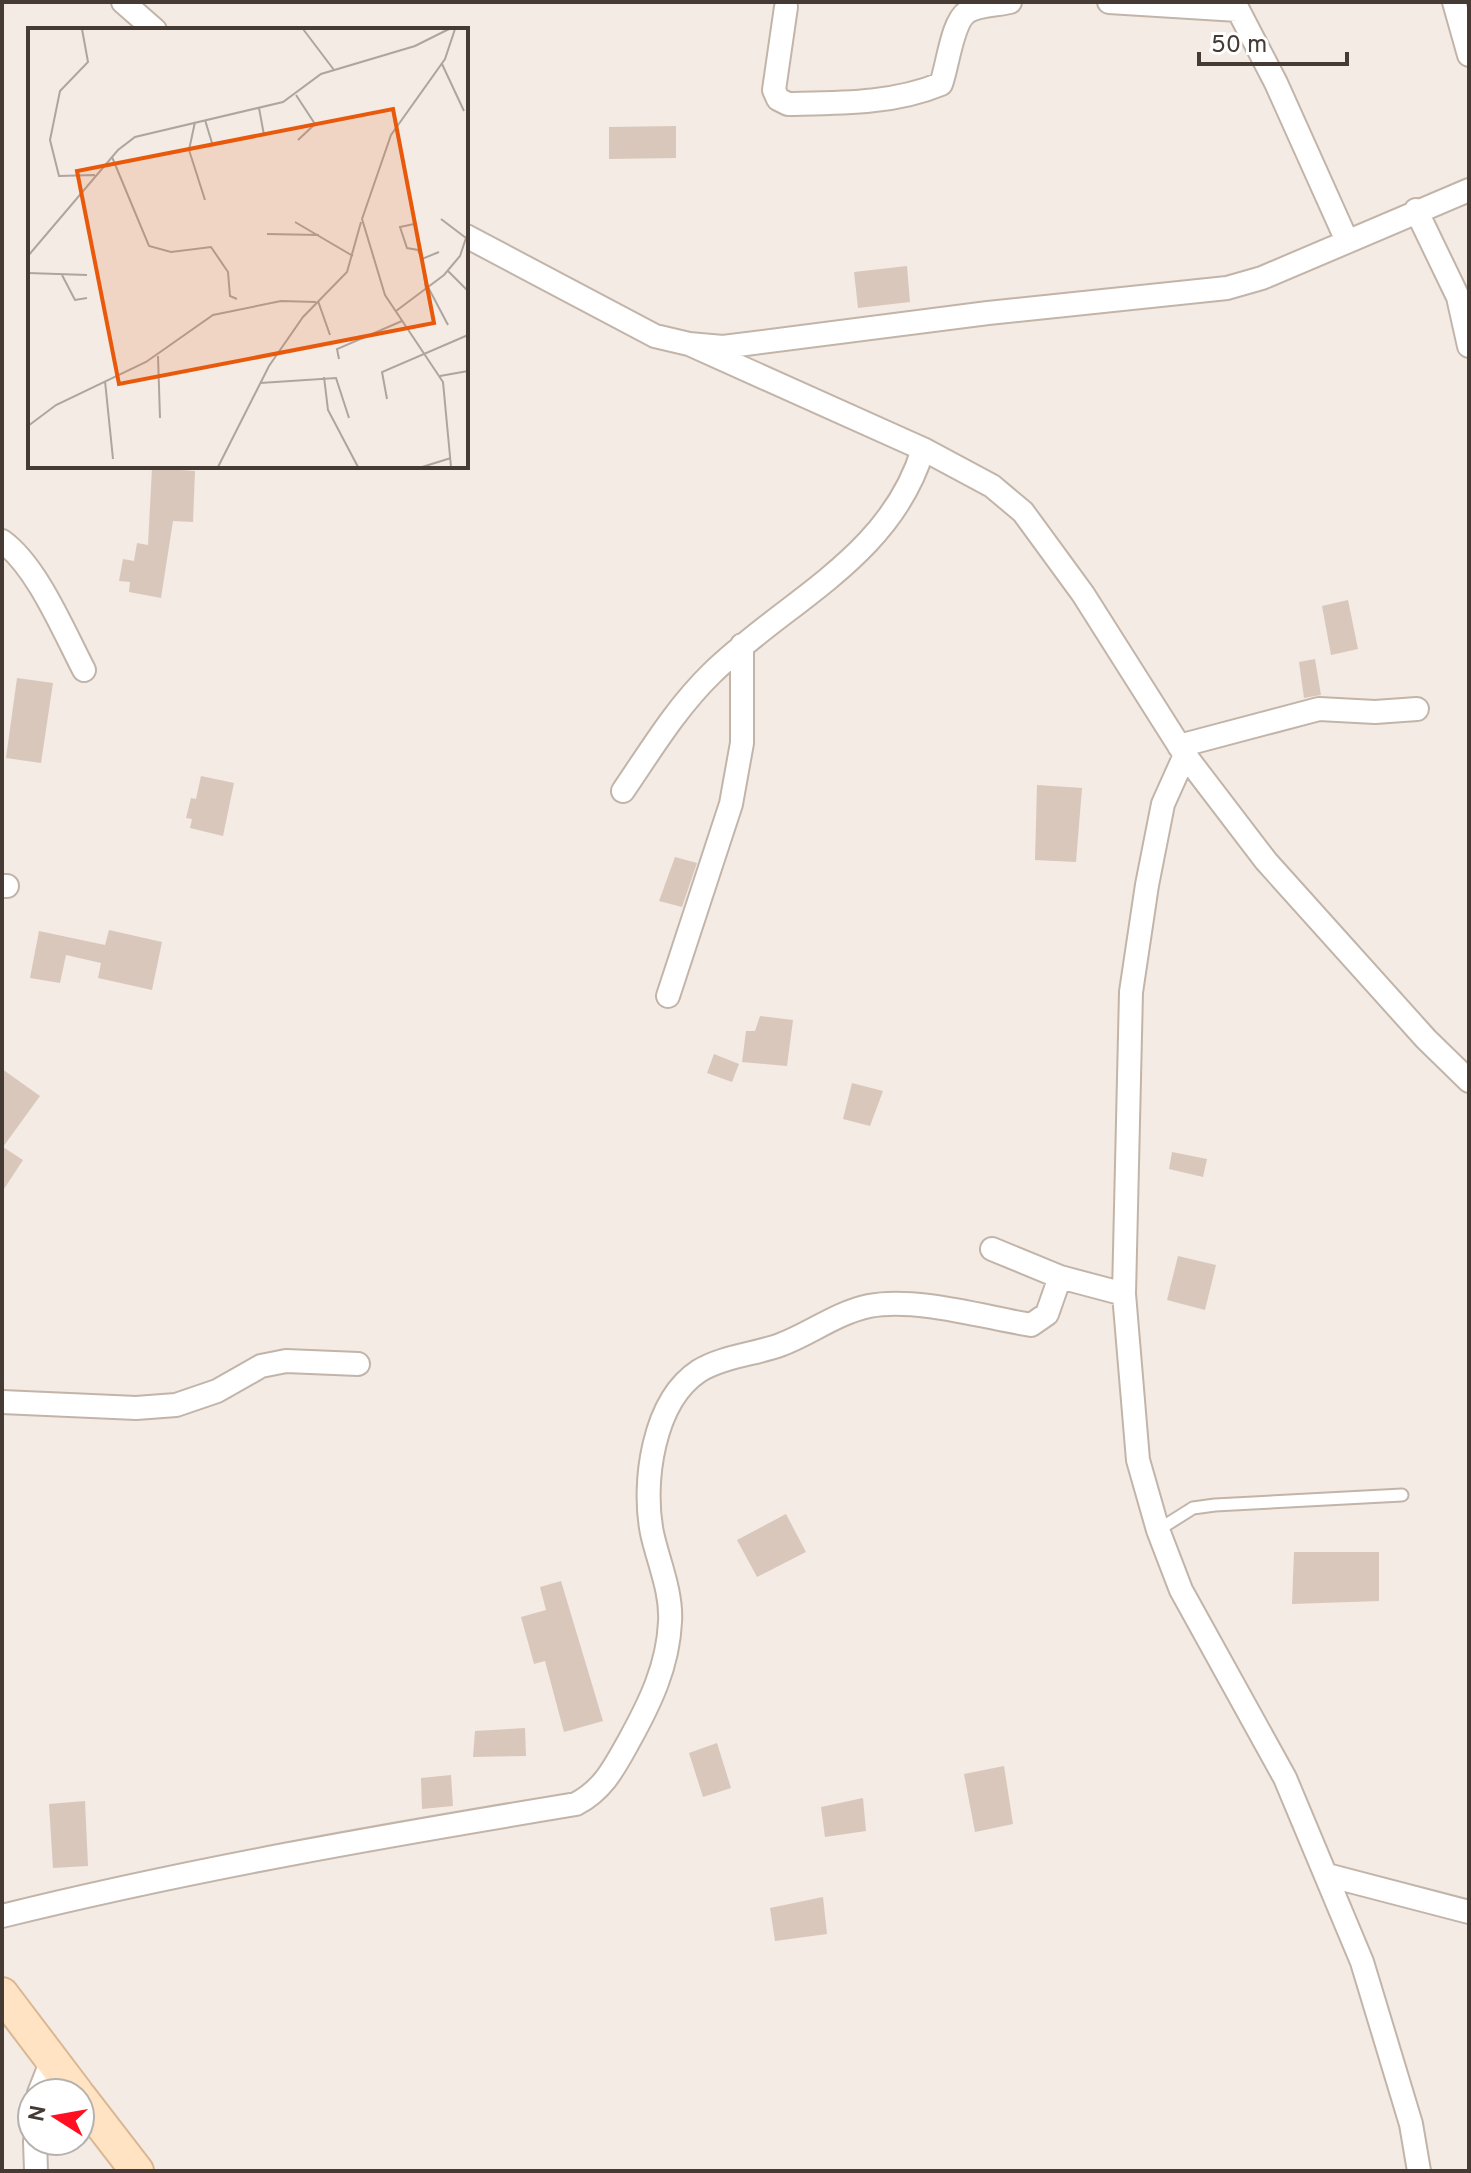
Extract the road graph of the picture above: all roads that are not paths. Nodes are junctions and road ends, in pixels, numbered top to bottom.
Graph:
1 (123, 2) edge
2 (1010, 2) edge
3 (1109, 2) edge
4 (1454, 2) edge
5 (1236, 6) edge
6 (786, 7) dead end
7 (153, 28) edge
8 (1469, 55) edge
9 (1469, 190) edge
10 (1416, 210) junction
11 (468, 237) edge
12 (1347, 241) junction
13 (689, 344) junction
14 (1469, 346) edge
15 (923, 449) junction
16 (2, 541) edge
17 (742, 645) junction
18 (84, 670) dead end
19 (1417, 709) dead end
20 (1182, 751) junction
21 (623, 791) dead end
22 (668, 996) dead end
23 (1469, 1081) edge
24 (992, 1249) dead end
25 (1060, 1277) junction
26 (1124, 1294) junction
27 (358, 1364) dead end
28 (2, 1402) edge
29 (1402, 1495) dead end
30 (1158, 1530) junction
31 (1327, 1875) junction
32 (1469, 1912) edge
33 (2, 1916) edge
34 (2, 1994) edge
35 (52, 2060) junction
36 (45, 2077) edge
37 (65, 2077) edge
38 (96, 2118) edge
39 (137, 2171) edge
40 (1419, 2171) edge

1 - 7 street
2 - 6 street
3 - 5 street
4 - 8 street
5 - 12 street
9 - 10 street
10 - 12 street
10 - 14 street
11 - 13 street
12 - 13 street
13 - 15 street
15 - 17 street
15 - 20 street
16 - 18 street
17 - 21 street
17 - 22 street
19 - 20 street
20 - 23 street
20 - 26 street
24 - 25 street
25 - 26 street
25 - 33 street
26 - 30 street
27 - 28 street
29 - 30 lane
30 - 31 street
31 - 32 street
31 - 40 street
34 - 35 street
35 - 36 street
35 - 37 street
38 - 39 street

